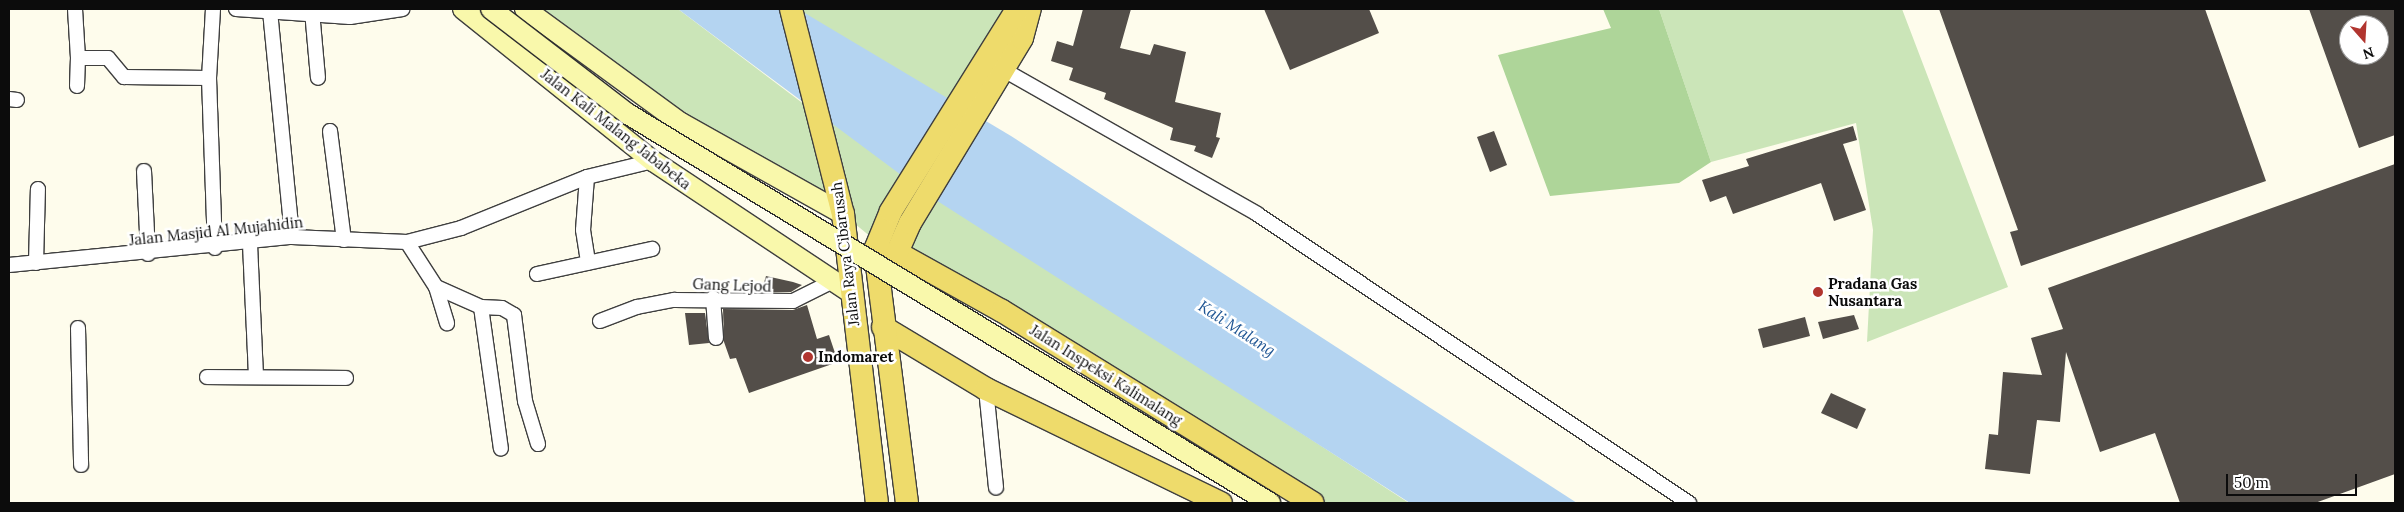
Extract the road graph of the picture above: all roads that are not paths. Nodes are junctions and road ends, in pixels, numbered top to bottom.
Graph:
1 (75, 9) edge
2 (214, 9) edge
3 (236, 9) edge
4 (402, 9) edge
5 (463, 9) edge
6 (490, 9) edge
7 (525, 9) edge
8 (792, 9) edge
9 (1017, 9) edge
10 (1030, 9) edge
11 (270, 11) junction
12 (312, 11) junction
13 (78, 58) junction
14 (1004, 70) junction
15 (208, 78) junction
16 (318, 78) dead end
17 (76, 86) dead end
18 (681, 123) junction
19 (330, 131) dead end
20 (653, 162) junction
21 (144, 171) dead end
22 (587, 177) junction
23 (38, 190) dead end
24 (843, 214) junction
25 (292, 237) junction
26 (344, 240) junction
27 (407, 242) junction
28 (250, 244) junction
29 (215, 248) junction
30 (652, 248) dead end
31 (896, 252) junction
32 (148, 254) junction
33 (36, 263) junction
34 (588, 263) junction
35 (9, 265) edge
36 (537, 274) dead end
37 (840, 286) junction
38 (436, 287) junction
39 (713, 298) junction
40 (481, 307) junction
41 (881, 316) junction
42 (600, 321) dead end
43 (447, 322) dead end
44 (78, 328) dead end
45 (716, 338) dead end
46 (256, 374) junction
47 (207, 377) dead end
48 (346, 378) dead end
49 (986, 389) junction
50 (538, 444) dead end
51 (501, 449) dead end
52 (81, 465) dead end
53 (996, 487) dead end
54 (877, 503) edge
55 (907, 503) edge
56 (1220, 503) edge
57 (1270, 503) edge
58 (1312, 503) edge
59 (1689, 503) edge

1 - 13 street
2 - 15 street
3 - 11 street
4 - 12 street
5 - 20 main road, Jalan Kali Malang Jababeka
6 - 57 main road, bridge
7 - 18 main road
8 - 24 main road, Jalan Raya Cibarusah
9 - 41 main road, Jalan Raya Cibarusah
10 - 14 main road, Jalan Raya Cibarusah
11 - 12 street
11 - 25 street
12 - 16 street
13 - 15 street
13 - 17 street
14 - 31 main road, Jalan Raya Cibarusah
14 - 59 street
15 - 29 street
18 - 20 main road
18 - 24 main road
19 - 26 street
20 - 22 street, Jalan Masjid Al Mujahidin
20 - 37 main road, Jalan Kali Malang Jababeka
21 - 32 street
22 - 27 street, Jalan Masjid Al Mujahidin
22 - 34 street
23 - 33 street
24 - 37 main road, Jalan Raya Cibarusah
25 - 26 street, Jalan Masjid Al Mujahidin
25 - 28 street, Jalan Masjid Al Mujahidin
26 - 27 street, Jalan Masjid Al Mujahidin
27 - 38 street
28 - 29 street, Jalan Masjid Al Mujahidin
28 - 46 street
29 - 32 street, Jalan Masjid Al Mujahidin
30 - 34 street
31 - 41 main road, Jalan Raya Cibarusah
31 - 58 main road, Jalan Inspeksi Kalimalang
32 - 33 street, Jalan Masjid Al Mujahidin
33 - 35 street, Jalan Masjid Al Mujahidin
34 - 36 street
37 - 39 street, Gang Lejod
37 - 54 main road, Jalan Raya Cibarusah
38 - 40 street
38 - 43 street
39 - 42 street, Gang Lejod
39 - 45 street
40 - 50 street
40 - 51 street
41 - 49 main road
41 - 55 main road, Jalan Raya Cibarusah
44 - 52 street
46 - 47 street
46 - 48 street
49 - 53 street
49 - 56 main road

